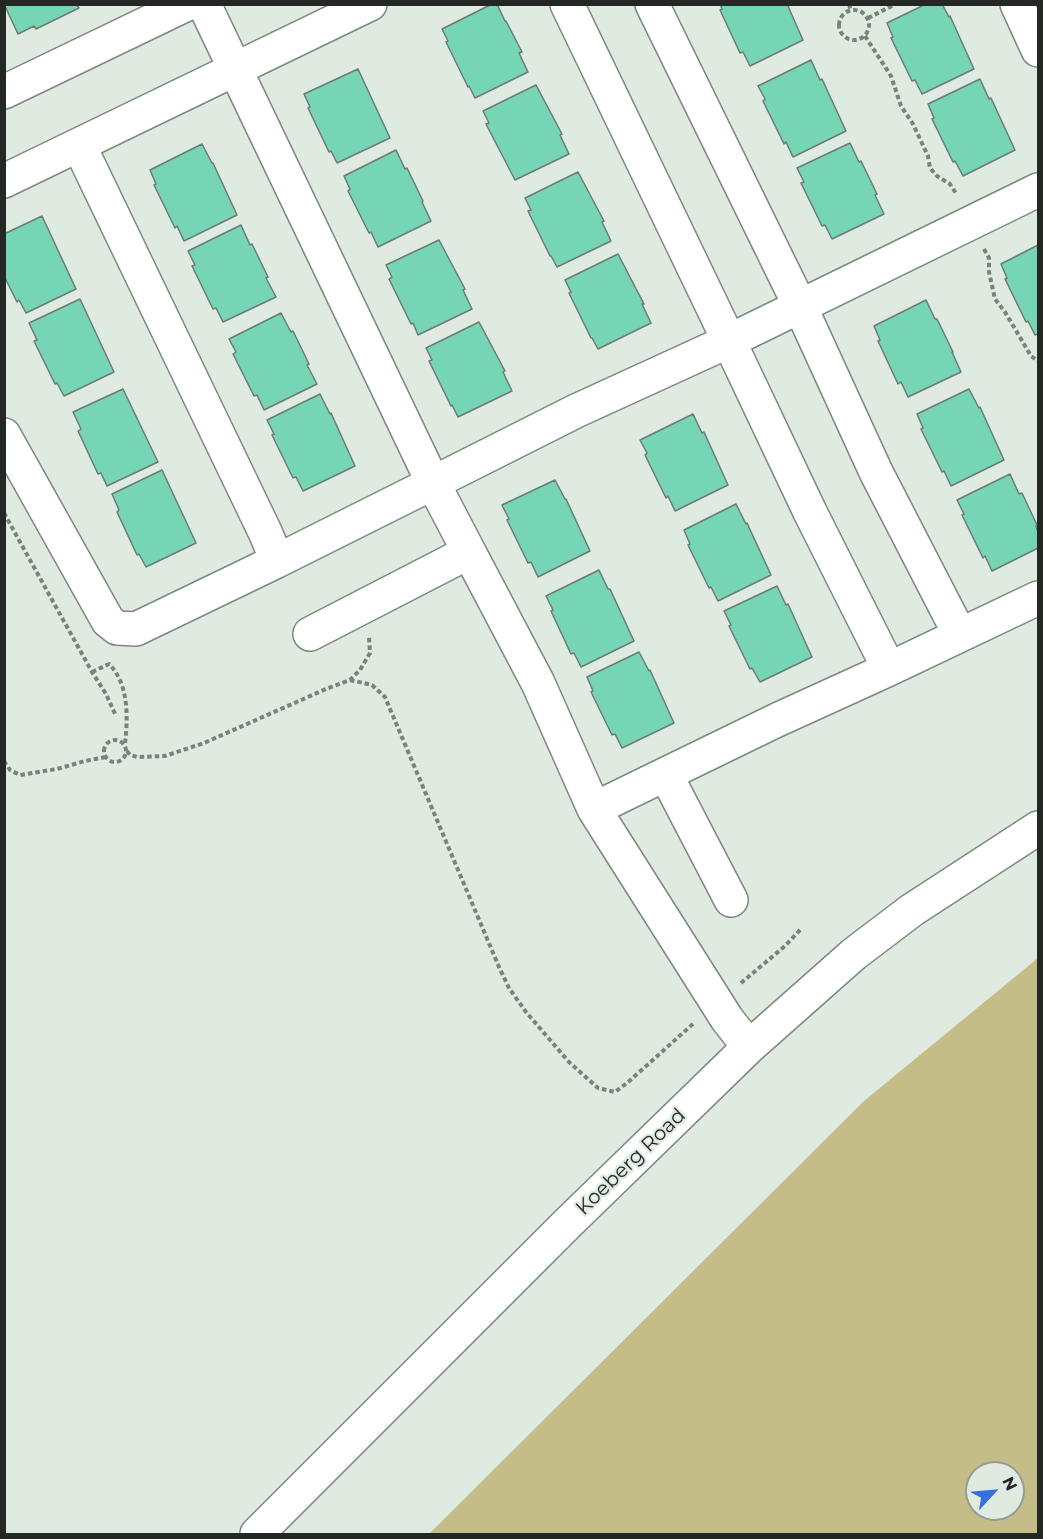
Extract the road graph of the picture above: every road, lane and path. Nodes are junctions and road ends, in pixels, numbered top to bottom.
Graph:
1 (187, 4) edge
2 (204, 4) edge
3 (370, 4) edge
4 (567, 4) edge
5 (652, 4) edge
6 (849, 4) edge
7 (896, 4) edge
8 (1017, 4) edge
9 (850, 11) junction
10 (868, 18) junction
11 (1038, 50) edge
12 (236, 69) junction
13 (4, 92) edge
14 (79, 145) junction
15 (4, 181) edge
16 (1038, 190) edge
17 (800, 306) junction
18 (729, 341) junction
19 (4, 435) edge
20 (433, 483) junction
21 (4, 513) edge
22 (469, 552) junction
23 (277, 561) junction
24 (1038, 598) edge
25 (357, 610) junction
26 (310, 634) dead end
27 (960, 635) junction
28 (889, 669) junction
29 (92, 672) junction
30 (350, 680) junction
31 (116, 716) dead end
32 (125, 744) junction
33 (127, 751) junction
34 (106, 757) junction
35 (4, 761) edge
36 (666, 775) junction
37 (594, 809) junction
38 (1038, 828) edge
39 (731, 900) dead end
40 (801, 929) dead end
41 (717, 1003) junction
42 (749, 1047) junction
43 (256, 1534) edge

1 - 13 street
2 - 12 street
3 - 12 street
4 - 18 street
5 - 17 street
6 - 9 path
7 - 10 path
8 - 11 street
9 - 10 path
9 - 10 path
12 - 14 street
12 - 20 street
14 - 15 street
14 - 23 street
16 - 17 street
17 - 18 street
17 - 27 street
18 - 20 street
18 - 28 street
19 - 23 street
20 - 22 street
20 - 23 street
21 - 29 path
22 - 25 street
22 - 37 street
24 - 27 street
25 - 26 street
25 - 30 path
27 - 28 street
28 - 36 street
29 - 31 path
29 - 32 path
30 - 33 path
30 - 41 path
32 - 33 path
32 - 34 path
33 - 34 path
34 - 35 path
36 - 37 street
36 - 39 street
37 - 41 street
38 - 42 street, Koeberg Road
40 - 41 path
41 - 42 street
42 - 43 street, Koeberg Road

